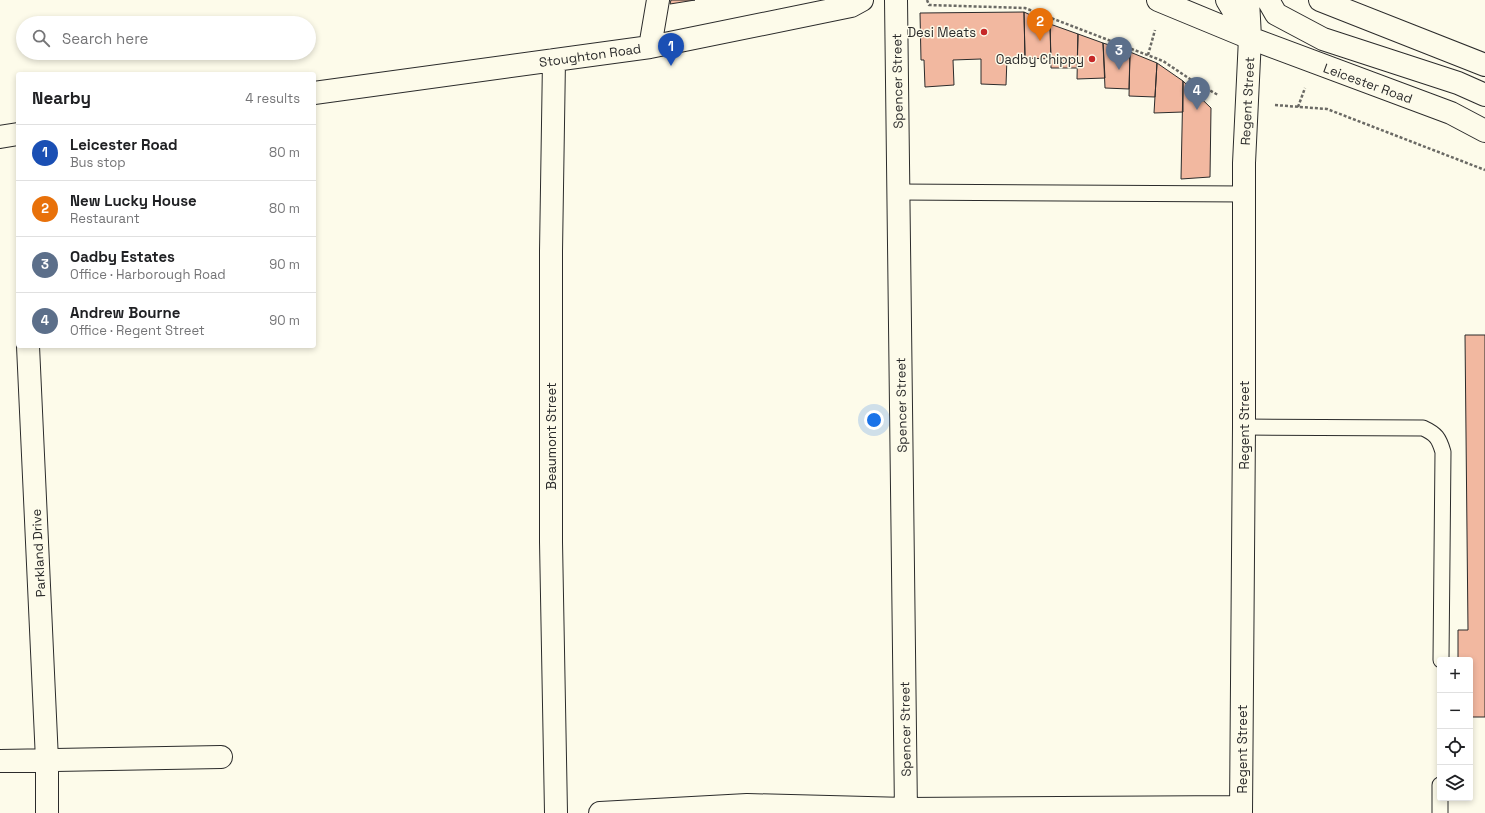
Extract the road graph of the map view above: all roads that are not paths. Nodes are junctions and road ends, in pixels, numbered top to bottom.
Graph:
1 (658, 0) edge
2 (896, 0) edge
3 (1158, 0) edge
4 (1227, 0) edge
5 (1248, 0) edge
6 (1268, 0) edge
7 (1320, 0) edge
8 (855, 2) edge
9 (1250, 38) junction
10 (650, 46) junction
11 (554, 60) junction
12 (1485, 65) edge
13 (316, 93) edge
14 (1485, 95) edge
15 (1485, 131) edge
16 (16, 135) edge
17 (0, 136) edge
18 (898, 192) junction
19 (1245, 194) junction
20 (28, 348) edge
21 (1244, 427) junction
22 (1441, 657) edge
23 (221, 757) dead end
24 (47, 760) junction
25 (0, 761) edge
26 (1440, 801) edge
27 (1241, 810) edge
28 (906, 811) edge
29 (47, 813) edge
30 (556, 813) edge
31 (600, 813) edge
32 (1440, 813) edge

1 - 10 main road
2 - 18 main road, Spencer Street
3 - 9 main road, Leicester Road
4 - 9 main road
5 - 9 main road, Regent Street
6 - 14 main road
7 - 12 main road
8 - 10 main road, Stoughton Road
9 - 15 main road, Leicester Road
9 - 19 main road, Regent Street
10 - 11 main road, Stoughton Road
11 - 13 main road, Stoughton Road
11 - 30 main road, Beaumont Street
16 - 17 main road
18 - 19 lane
18 - 28 main road, Spencer Street
19 - 21 main road, Regent Street
20 - 24 main road, Parkland Drive
21 - 22 lane
21 - 27 main road, Regent Street
23 - 24 main road
24 - 25 main road
24 - 29 main road, Parkland Drive
26 - 32 lane
27 - 28 main road
28 - 31 main road

